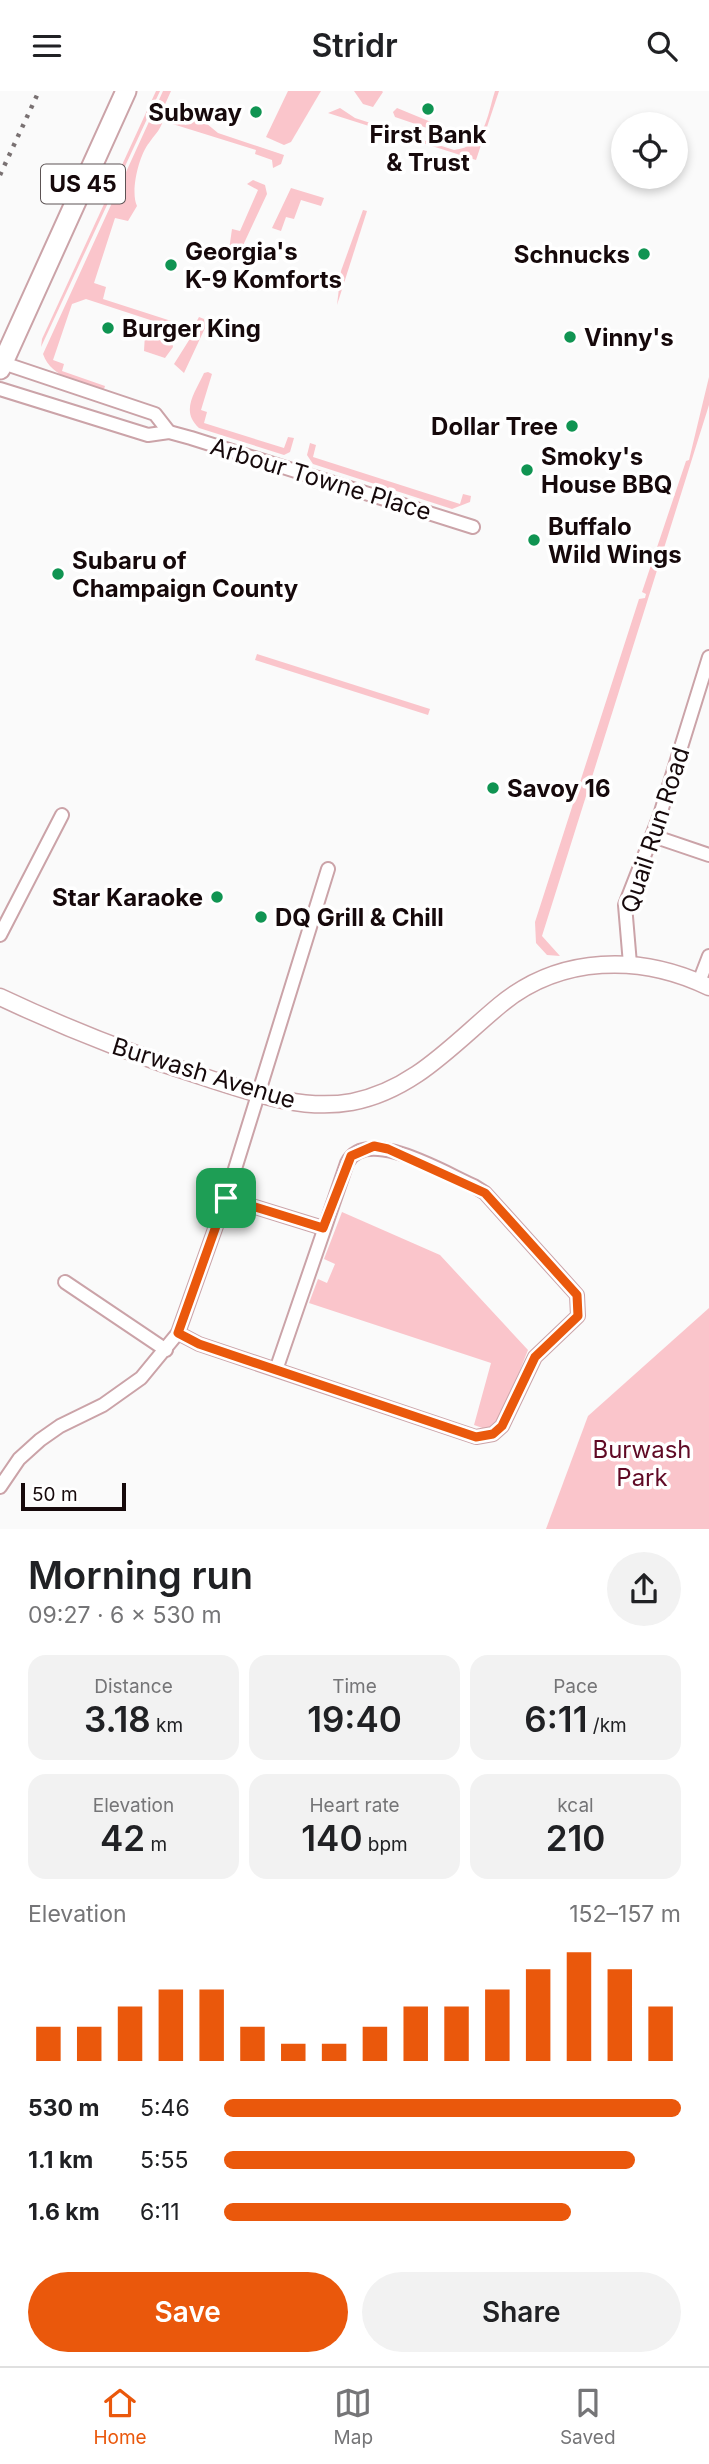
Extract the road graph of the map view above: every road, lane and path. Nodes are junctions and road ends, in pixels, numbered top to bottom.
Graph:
1 (126, 91) edge
2 (2, 366) edge
3 (0, 389) edge
4 (169, 432) junction
5 (473, 527) dead end
6 (709, 657) edge
7 (62, 814) dead end
8 (653, 836) junction
9 (709, 855) edge
10 (328, 869) dead end
11 (0, 935) edge
12 (709, 956) edge
13 (629, 964) junction
14 (704, 984) edge
15 (0, 997) edge
16 (259, 1094) junction
17 (226, 1198) junction
18 (323, 1228) junction
19 (65, 1282) dead end
20 (178, 1333) junction
21 (166, 1350) junction
22 (276, 1370) junction
23 (0, 1487) edge

1 - 2 main road, US 45
2 - 4 street, Arbour Towne Place
3 - 4 street, Arbour Towne Place
4 - 5 street, Arbour Towne Place
6 - 8 street, Quail Run Road
7 - 11 street
8 - 9 street
8 - 13 street, Quail Run Road
10 - 16 street
12 - 14 street
13 - 14 street, Burwash Avenue
13 - 16 street, Burwash Avenue
15 - 16 street, Burwash Avenue
16 - 17 street
17 - 18 street
17 - 20 street
18 - 22 street
18 - 22 street
19 - 21 street
20 - 21 street
20 - 22 street
21 - 23 street

